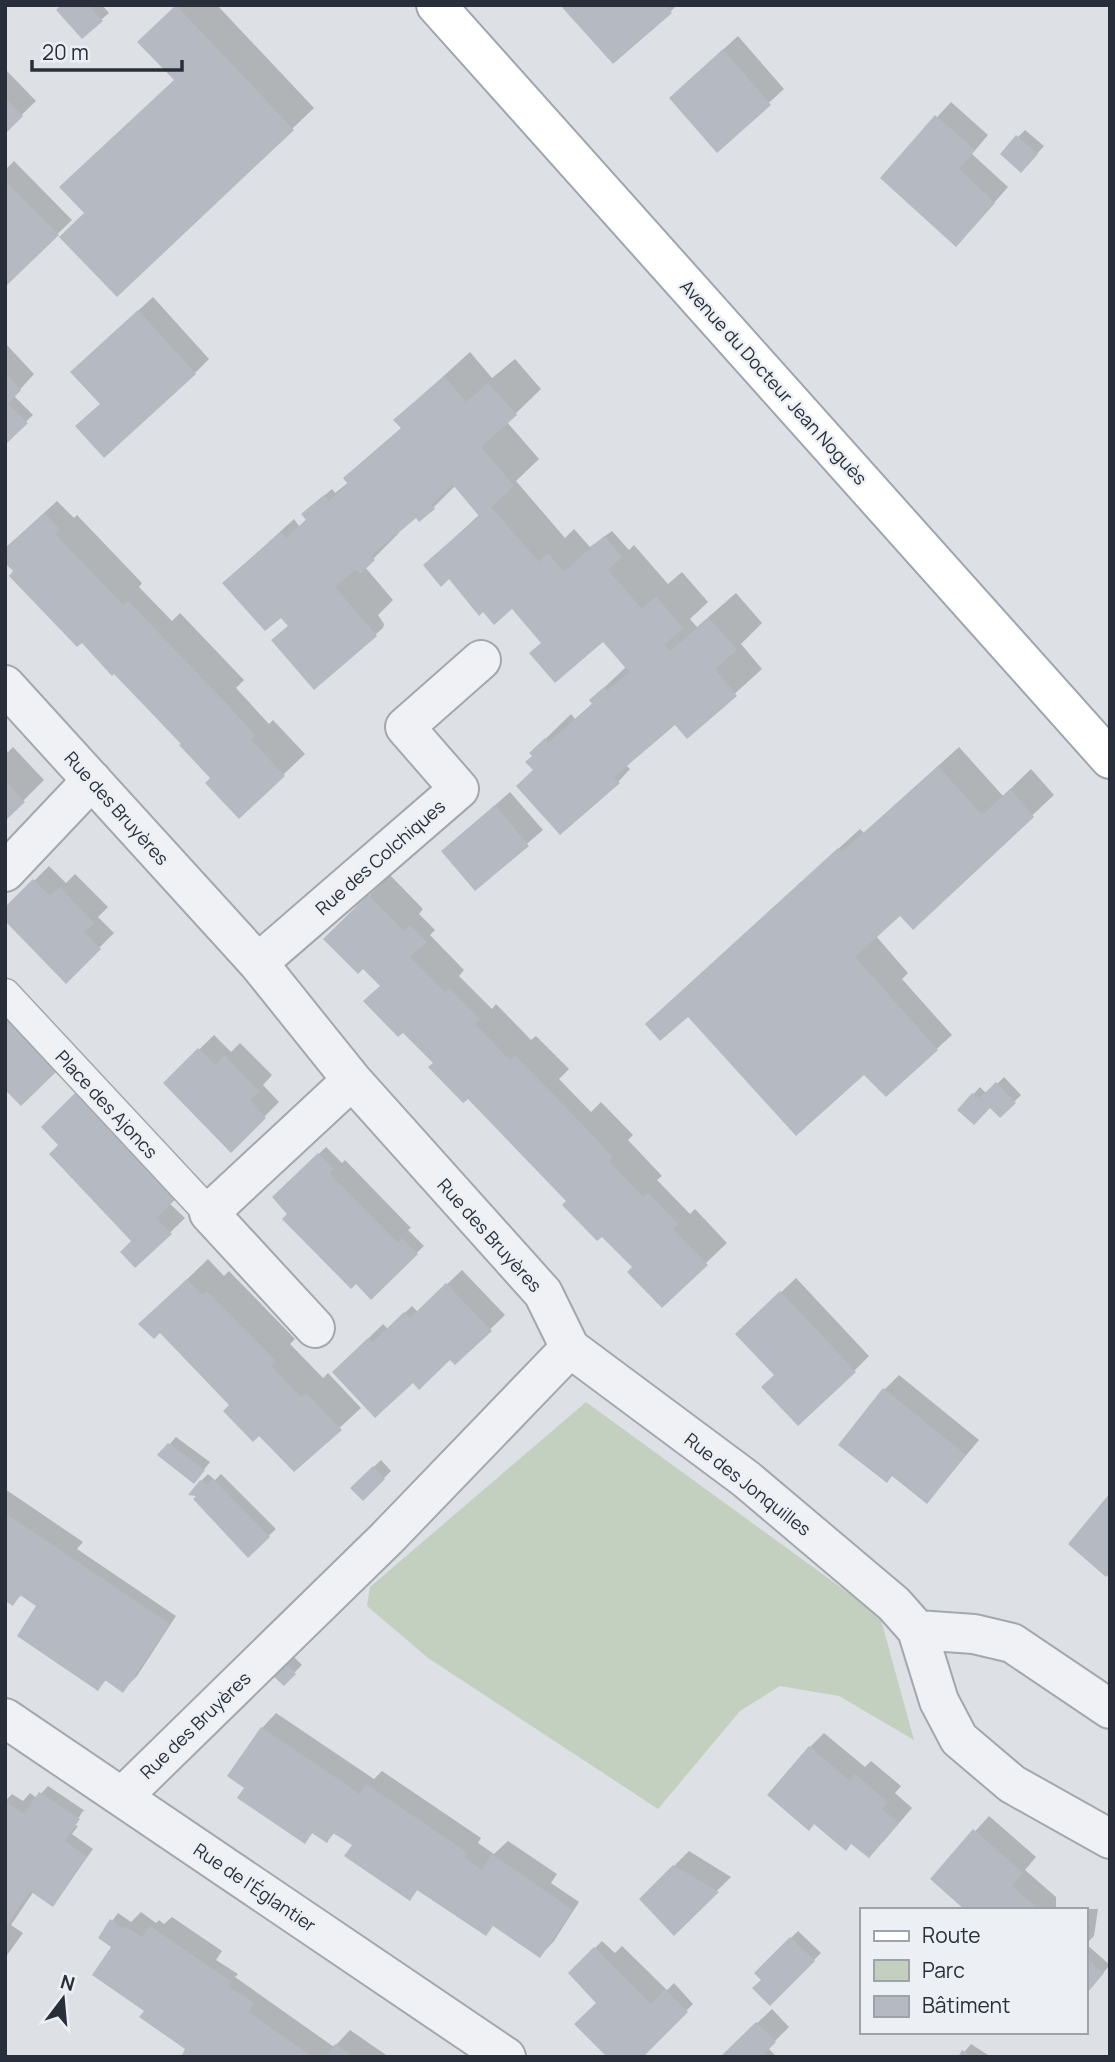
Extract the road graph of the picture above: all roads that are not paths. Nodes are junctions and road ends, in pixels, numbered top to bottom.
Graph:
1 (436, 5) edge
2 (481, 660) dead end
3 (5, 685) edge
4 (1110, 759) edge
5 (92, 780) junction
6 (5, 872) edge
7 (258, 963) junction
8 (5, 994) edge
9 (352, 1080) junction
10 (209, 1213) junction
11 (315, 1328) dead end
12 (570, 1348) junction
13 (917, 1630) junction
14 (1110, 1709) edge
15 (5, 1718) edge
16 (122, 1797) junction
17 (1110, 1839) edge
18 (506, 2057) edge

1 - 4 main road, Avenue du Docteur Jean Noguès
2 - 7 street, Rue des Colchiques
3 - 5 street, Rue des Bruyères
5 - 6 street
5 - 7 street, Rue des Bruyères
7 - 9 street, Rue des Bruyères
8 - 10 lane, Place des Ajoncs
9 - 10 street
9 - 12 street, Rue des Bruyères
10 - 11 street
12 - 13 street, Rue des Jonquilles
12 - 16 street, Rue des Bruyères
13 - 14 street
13 - 17 street, Rue des Jonquilles
15 - 16 street, Rue de l'Églantier
16 - 18 street, Rue de l'Églantier

